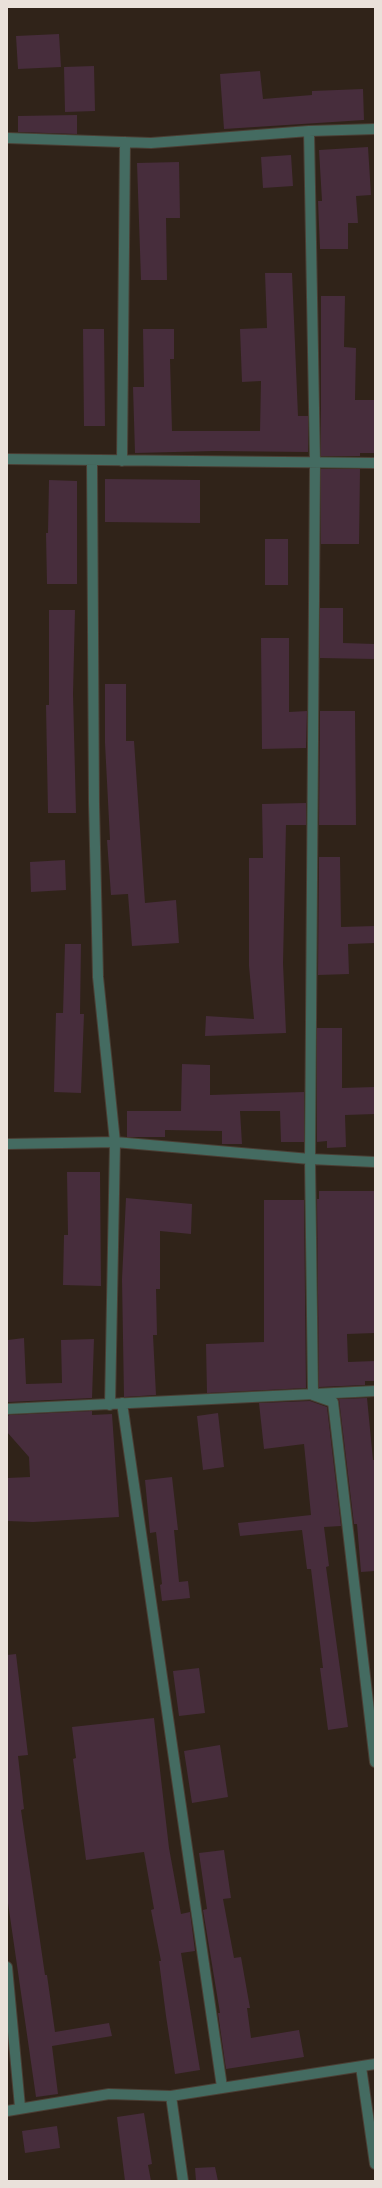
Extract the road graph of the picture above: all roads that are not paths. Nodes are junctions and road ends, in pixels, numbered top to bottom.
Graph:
1 (375, 129) edge
2 (309, 131) junction
3 (7, 138) edge
4 (125, 142) junction
5 (7, 459) edge
6 (92, 461) junction
7 (122, 461) junction
8 (315, 463) junction
9 (375, 463) edge
10 (115, 1142) junction
11 (7, 1144) edge
12 (310, 1159) junction
13 (375, 1162) edge
14 (375, 1391) edge
15 (313, 1395) junction
16 (122, 1403) junction
17 (110, 1405) junction
18 (7, 1409) edge
19 (375, 1762) edge
20 (7, 1967) edge
21 (375, 2064) edge
22 (362, 2067) junction
23 (222, 2087) junction
24 (171, 2096) junction
25 (20, 2107) junction
26 (7, 2111) edge
27 (375, 2164) edge
28 (182, 2181) edge

1 - 2 street
2 - 4 street
2 - 8 street
3 - 4 street
4 - 7 street
5 - 6 street
6 - 7 street
6 - 10 street
7 - 8 street
8 - 9 street
8 - 12 street
10 - 11 street
10 - 12 street
10 - 17 street
12 - 13 street
12 - 15 street
14 - 15 street
15 - 16 street
15 - 19 street
16 - 17 street
16 - 23 street
17 - 18 street
20 - 25 street
21 - 22 street
22 - 23 street
22 - 27 street
23 - 24 street
24 - 25 street
24 - 28 street
25 - 26 street

